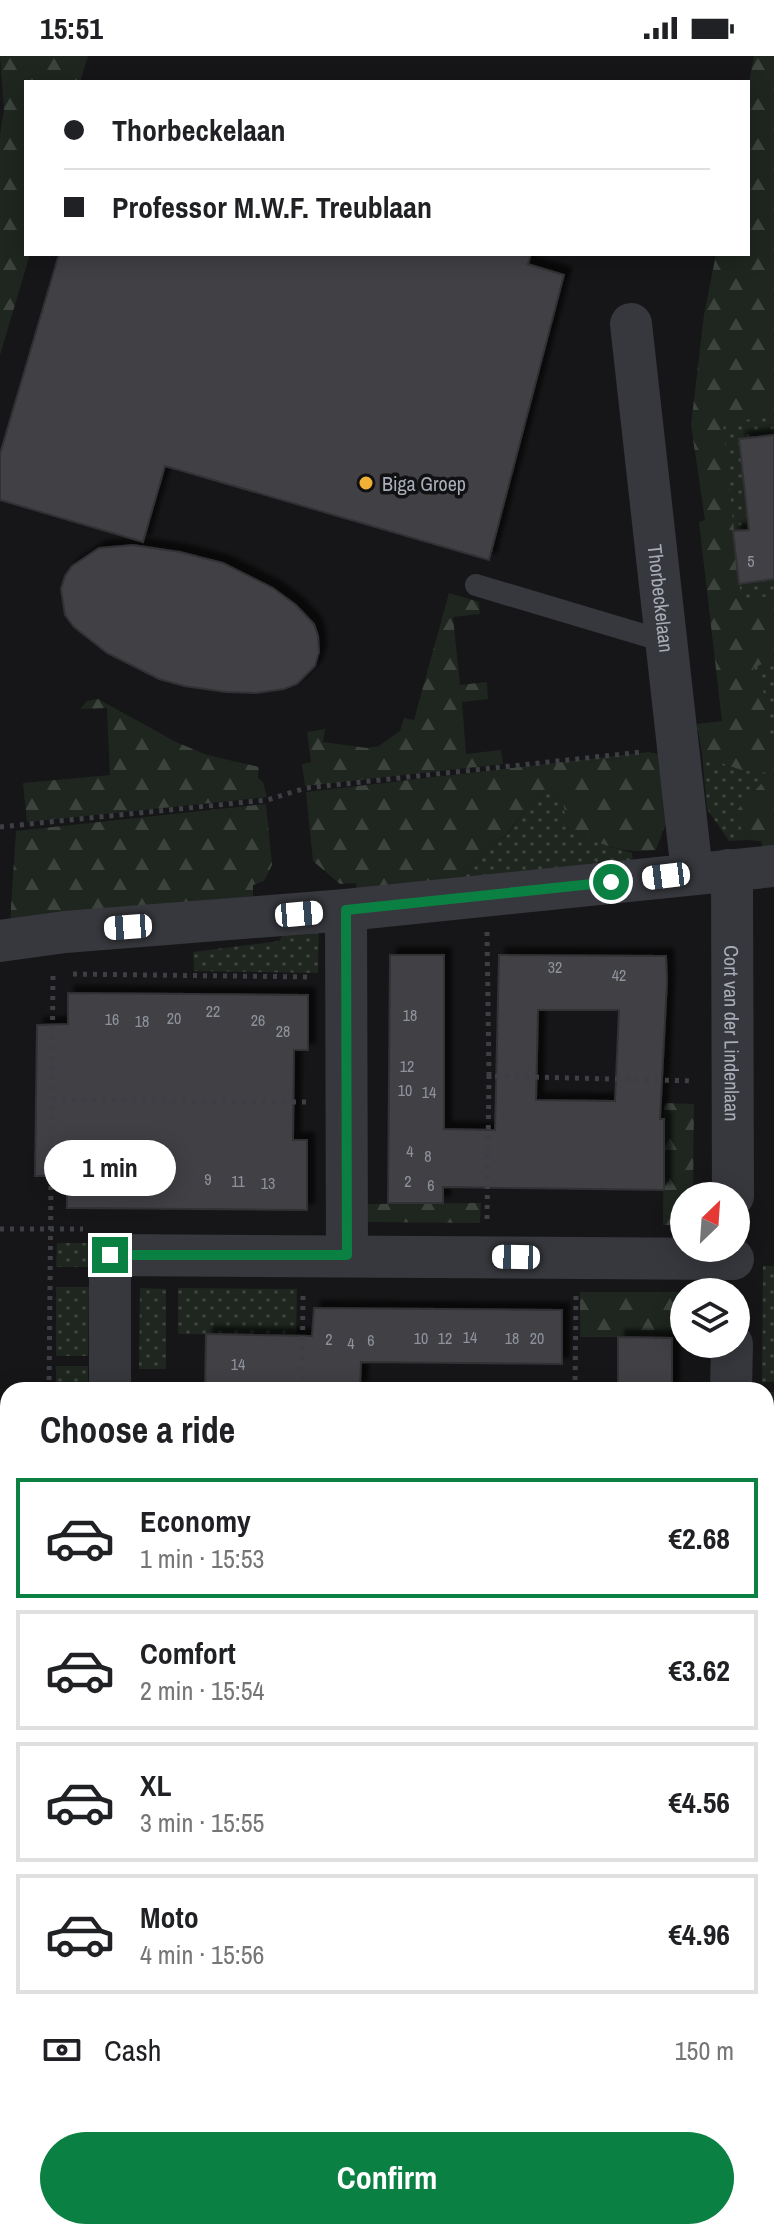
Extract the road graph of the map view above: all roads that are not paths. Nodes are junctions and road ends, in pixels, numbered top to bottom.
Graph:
1 (631, 324) dead end
2 (476, 585) dead end
3 (667, 642) junction
4 (774, 866) edge
5 (710, 872) junction
6 (346, 910) junction
7 (0, 941) edge
8 (733, 1182) edge
9 (347, 1255) junction
10 (733, 1266) edge
11 (732, 1358) edge
12 (110, 1382) edge
13 (731, 1382) edge

1 - 3 street, Thorbeckelaan
2 - 3 lane
3 - 5 street, Thorbeckelaan
4 - 5 street
5 - 6 street
5 - 8 street, Cort van der Lindenlaan
6 - 7 street
6 - 9 street
9 - 10 street
9 - 12 street
11 - 13 street

